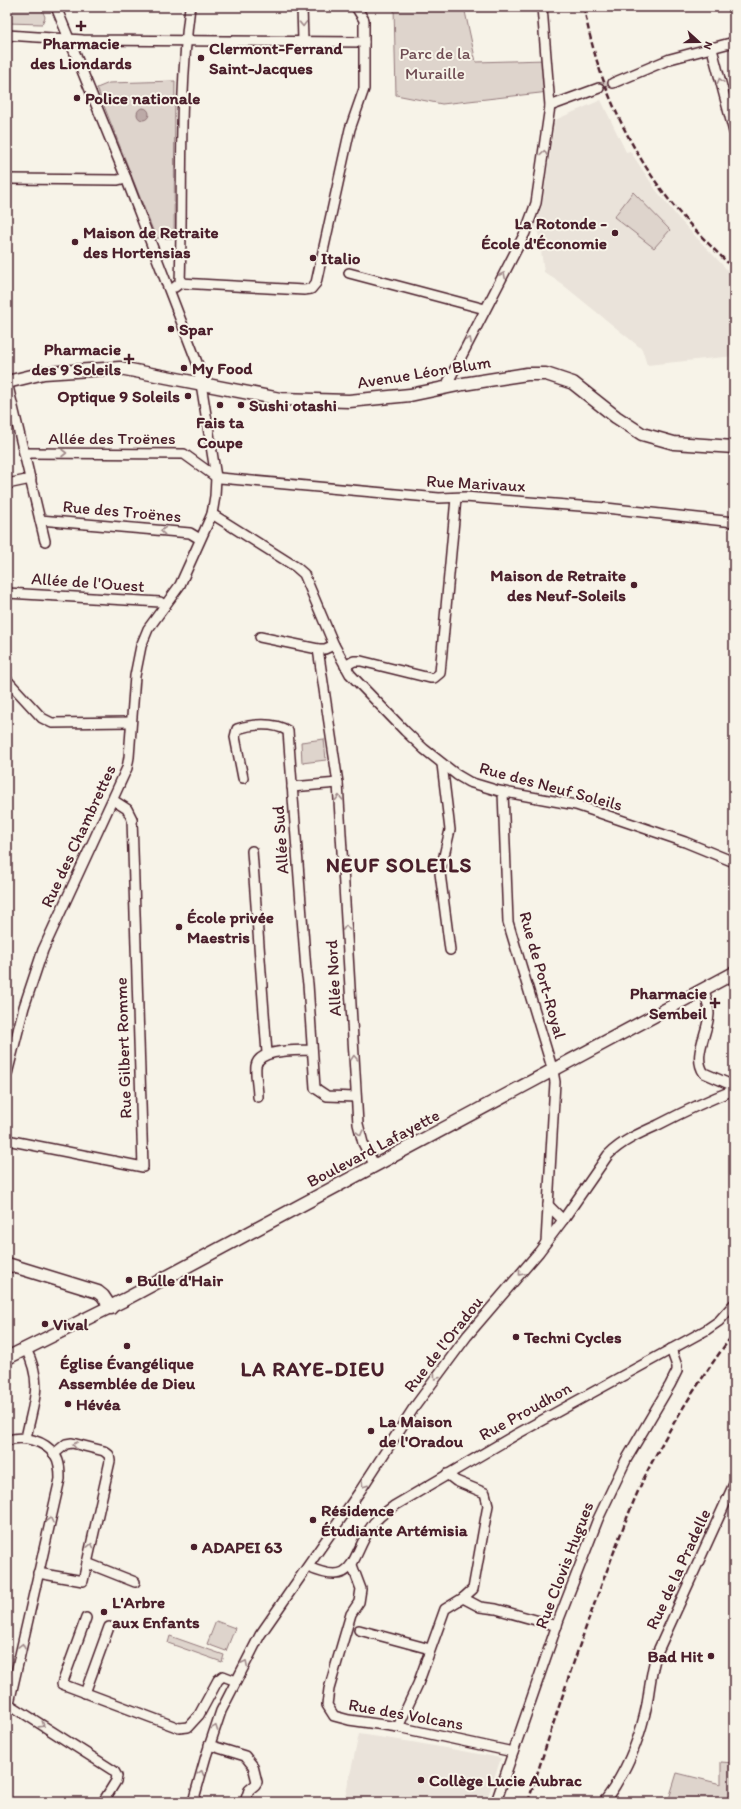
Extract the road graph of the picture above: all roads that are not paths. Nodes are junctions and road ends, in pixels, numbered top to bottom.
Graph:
1 (56, 7) edge
2 (190, 7) edge
3 (302, 7) edge
4 (356, 7) edge
5 (542, 7) edge
6 (7, 35) edge
7 (68, 38) junction
8 (186, 40) junction
9 (303, 41) junction
10 (364, 42) junction
11 (734, 42) edge
12 (712, 49) junction
13 (613, 83) tunnel mouth
14 (599, 88) tunnel mouth
15 (550, 106) junction
16 (734, 132) edge
17 (126, 178) junction
18 (7, 179) edge
19 (349, 274) dead end
20 (180, 283) junction
21 (169, 290) junction
22 (485, 309) junction
23 (7, 382) edge
24 (201, 384) junction
25 (445, 388) junction
26 (734, 447) edge
27 (25, 453) junction
28 (216, 478) junction
29 (31, 479) junction
30 (7, 484) edge
31 (456, 498) junction
32 (212, 514) junction
33 (40, 520) junction
34 (734, 522) edge
35 (200, 539) junction
36 (45, 541) dead end
37 (7, 593) edge
38 (165, 606) junction
39 (260, 637) dead end
40 (334, 645) junction
41 (318, 649) junction
42 (345, 666) junction
43 (7, 680) edge
44 (131, 722) junction
45 (442, 764) junction
46 (243, 778) dead end
47 (338, 784) junction
48 (292, 786) junction
49 (503, 792) junction
50 (113, 800) junction
51 (252, 851) dead end
52 (734, 862) edge
53 (450, 950) dead end
54 (734, 973) edge
55 (704, 989) junction
56 (312, 1050) junction
57 (267, 1053) junction
58 (553, 1071) junction
59 (7, 1074) edge
60 (734, 1086) edge
61 (734, 1090) edge
62 (258, 1097) dead end
63 (356, 1097) junction
64 (7, 1140) edge
65 (375, 1166) junction
66 (548, 1205) junction
67 (563, 1220) junction
68 (546, 1242) junction
69 (7, 1264) edge
70 (734, 1304) edge
71 (111, 1308) junction
72 (26, 1349) junction
73 (671, 1349) junction
74 (7, 1358) edge
75 (26, 1438) junction
76 (7, 1441) edge
77 (54, 1454) junction
78 (447, 1474) junction
79 (734, 1484) edge
80 (87, 1563) junction
81 (352, 1565) junction
82 (308, 1567) junction
83 (38, 1573) junction
84 (135, 1582) dead end
85 (463, 1598) junction
86 (86, 1618) dead end
87 (557, 1626) junction
88 (109, 1627) dead end
89 (359, 1630) dead end
90 (430, 1649) junction
91 (236, 1681) junction
92 (85, 1693) junction
93 (8, 1708) edge
94 (398, 1727) junction
95 (209, 1745) junction
96 (513, 1752) junction
97 (103, 1802) edge
98 (193, 1802) edge
99 (245, 1802) edge
100 (496, 1802) edge
101 (604, 1802) edge

1 - 7 street, Rue des Chambrettes
2 - 8 street
3 -> 9 street
4 - 10 street
5 - 15 street
6 - 7 street
7 - 8 street
7 - 17 street, Rue des Chambrettes
8 - 9 street
8 - 20 street
9 - 10 street
10 - 20 street
11 - 12 street
12 - 13 street
16 -> 12 street
14 - 15 street
22 -> 15 street
17 - 18 street
17 - 21 street, Rue des Chambrettes
19 - 22 street
20 - 21 street
21 - 24 street, Rue des Chambrettes
25 -> 22 street
23 - 24 main road, Avenue Léon Blum
23 - 27 street
24 - 25 main road, Avenue Léon Blum
24 - 28 street, Rue des Chambrettes
25 - 26 main road, Avenue Léon Blum
27 -> 28 street, Allée des Troënes
27 - 29 street
28 - 31 street, Rue Marivaux
28 - 32 street, Rue des Chambrettes
29 - 30 street
29 - 33 street
31 - 34 street, Rue Marivaux
31 - 42 street
32 - 35 street, Rue des Chambrettes
32 - 40 street, Rue des Neuf Soleils
35 -> 33 street, Rue des Troënes
33 - 36 street
35 - 38 street, Rue des Chambrettes
37 - 38 street, Allée de l'Ouest
38 - 44 street, Rue des Chambrettes
39 - 41 street
40 - 41 street
40 - 42 street, Rue des Neuf Soleils
41 - 47 street, Allée Nord
42 - 45 street, Rue des Neuf Soleils
43 - 44 street
44 - 50 street, Rue des Chambrettes
45 - 49 street, Rue des Neuf Soleils
45 - 53 street
46 - 48 street, Allée Sud
47 - 48 street
63 -> 47 street, Allée Nord
48 - 56 street, Allée Sud
49 - 52 street, Rue des Neuf Soleils
49 - 58 street, Rue de Port-Royal
50 - 59 street, Rue des Chambrettes
50 - 64 street, Rue Gilbert Romme
51 - 57 street, Allée Sud
54 - 55 main road, Boulevard Lafayette
55 - 58 main road, Boulevard Lafayette
55 - 60 street
56 - 57 street
56 - 63 street, Allée Sud
57 - 62 street
58 - 65 main road, Boulevard Lafayette
58 - 66 street, Rue de Port-Royal
61 - 67 street, Rue de l'Oradou
63 -> 65 street, Allée Nord
65 - 71 main road, Boulevard Lafayette
66 - 67 street
66 - 68 street, Rue de Port-Royal
67 - 68 street, Rue de l'Oradou
68 -> 82 street, Rue de l'Oradou
69 - 71 main road
70 - 73 street, Rue Proudhon
71 - 72 main road, Boulevard Lafayette
72 - 74 main road, Boulevard Lafayette
72 - 75 street
73 - 78 street, Rue Proudhon
73 - 87 street, Rue Clovis Hugues
75 - 76 street
75 - 77 street
80 -> 77 street
83 -> 77 street
78 - 81 street, Rue Proudhon
78 - 85 street
79 - 101 street, Rue de la Pradelle
80 - 83 street
80 - 84 street
81 - 82 street
81 - 94 street, Rue des Volcans
91 -> 82 street, Rue de l'Oradou
93 -> 83 street
85 - 87 street
85 - 90 street
86 - 92 street
87 - 96 street, Rue Clovis Hugues
88 - 92 street
89 - 90 street
90 - 94 street
91 - 92 street
95 -> 91 street, Rue de l'Oradou
93 -> 97 street
94 - 96 street, Rue des Volcans
98 -> 95 street, Rue de l'Oradou
95 - 99 street
96 - 100 street, Rue Clovis Hugues

